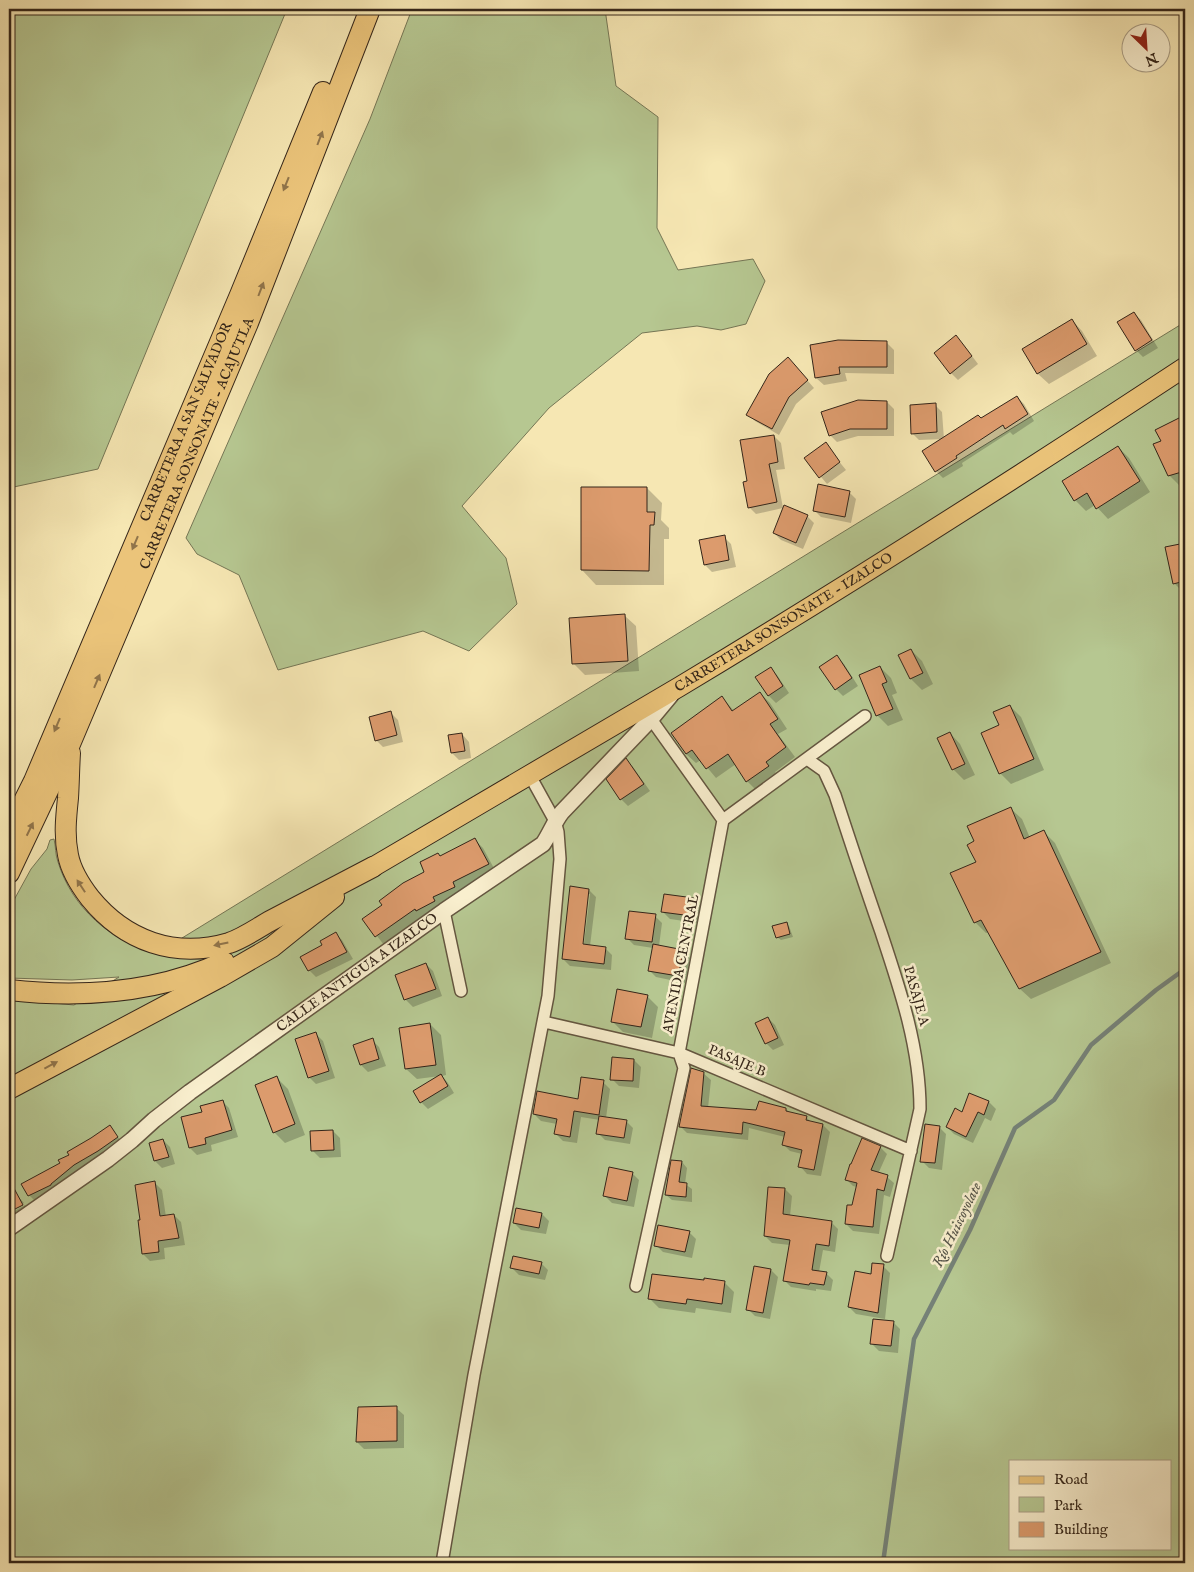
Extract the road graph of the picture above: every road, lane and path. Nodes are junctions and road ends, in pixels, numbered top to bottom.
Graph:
1 (356, 9) edge
2 (370, 9) edge
3 (1185, 367) edge
4 (678, 687) junction
5 (865, 716) dead end
6 (651, 719) junction
7 (70, 744) junction
8 (807, 759) junction
9 (529, 774) junction
10 (723, 820) junction
11 (555, 821) junction
12 (9, 831) edge
13 (373, 867) junction
14 (9, 873) edge
15 (444, 911) junction
16 (9, 990) edge
17 (461, 992) dead end
18 (544, 1022) junction
19 (679, 1053) junction
20 (9, 1089) edge
21 (911, 1151) junction
22 (9, 1228) edge
23 (886, 1256) dead end
24 (636, 1286) dead end
25 (442, 1563) edge

1 -> 12 highway, CARRETERA A SAN SALVADOR
7 -> 2 highway, CARRETERA SONSONATE - ACAJUTLA
3 - 4 main road, CARRETERA SONSONATE - IZALCO
4 - 6 street, CALLE ANTIGUA A IZALCO
4 - 9 main road, CARRETERA SONSONATE - IZALCO
5 - 8 street
6 - 10 street
6 - 11 street, CALLE ANTIGUA A IZALCO
13 -> 7 highway
14 -> 7 highway, CARRETERA SONSONATE - ACAJUTLA
8 - 10 street
8 - 21 street, PASAJE A
9 - 11 street
9 - 13 main road, CARRETERA SONSONATE - IZALCO
10 - 19 street, AVENIDA CENTRAL
11 - 15 street, CALLE ANTIGUA A IZALCO
11 - 18 street
13 - 16 highway
20 -> 13 highway
15 - 17 street
15 - 22 street, CALLE ANTIGUA A IZALCO
18 - 19 street, PASAJE B
18 - 25 street
19 - 21 street, PASAJE B
19 - 24 street, AVENIDA CENTRAL
21 - 23 street, PASAJE A

